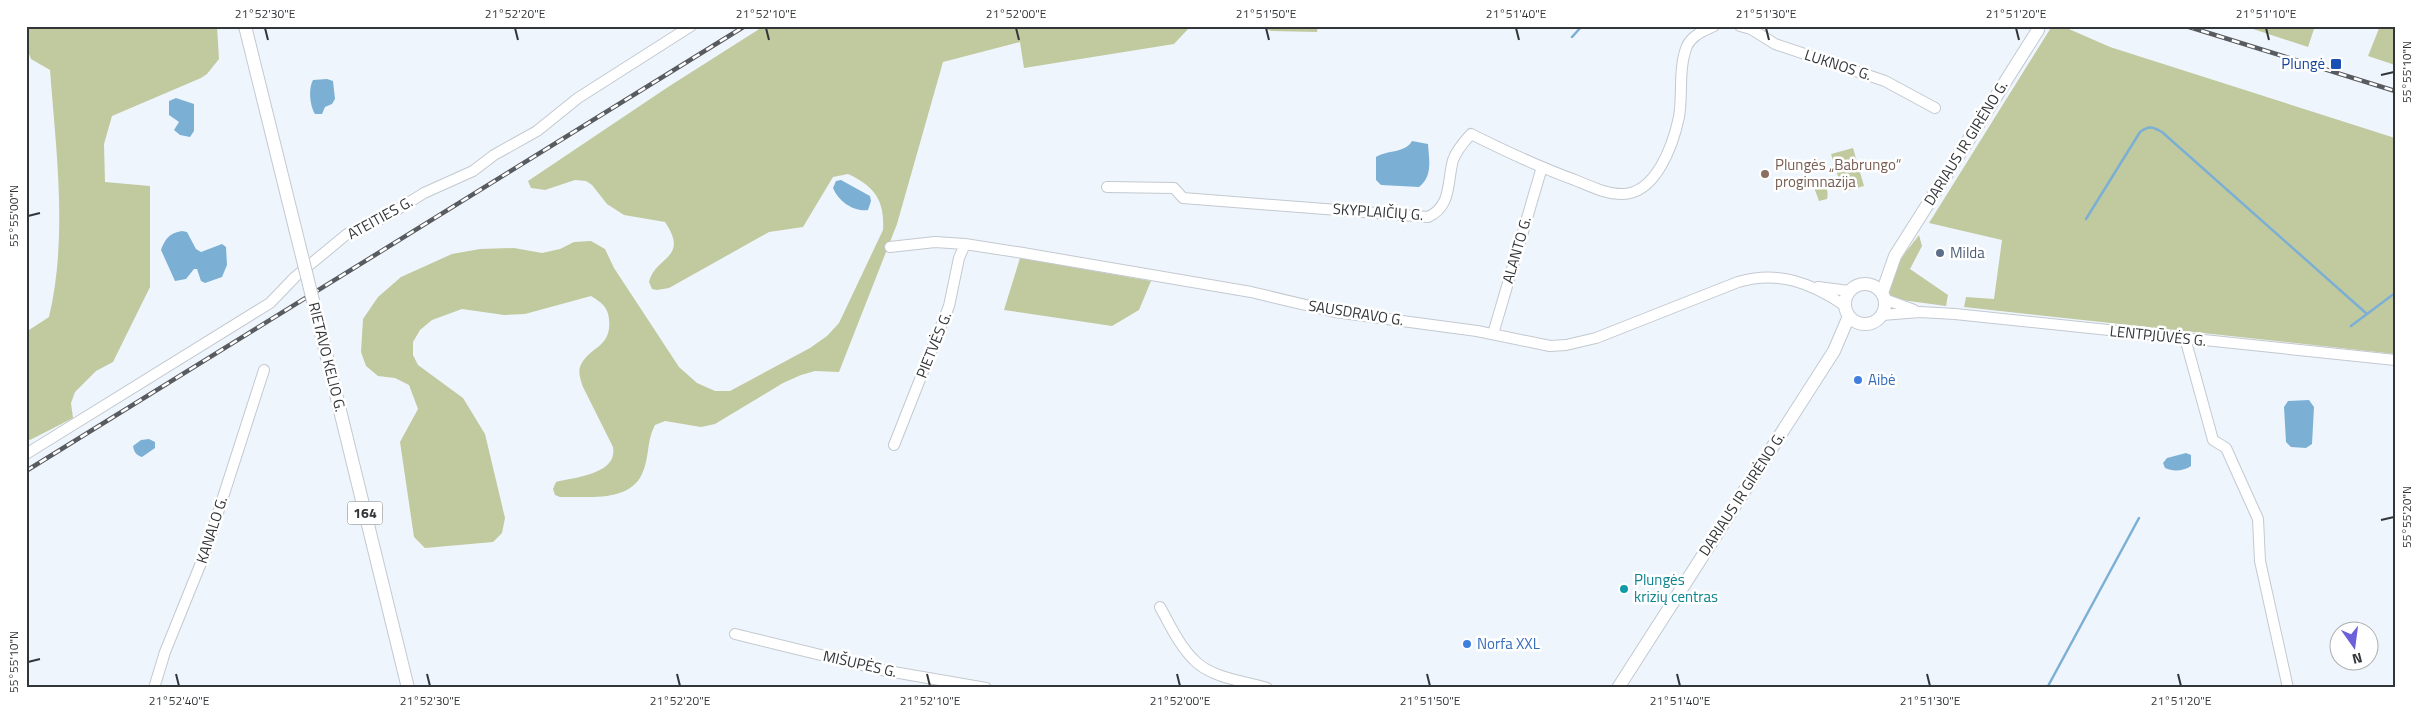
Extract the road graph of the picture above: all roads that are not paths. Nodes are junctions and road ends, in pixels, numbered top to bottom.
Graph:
1 (244, 26) edge
2 (690, 26) edge
3 (1714, 26) edge
4 (1740, 26) edge
5 (2038, 30) dead end
6 (1935, 108) dead end
7 (1542, 167) junction
8 (1107, 187) dead end
9 (965, 244) junction
10 (890, 247) dead end
11 (1895, 256) junction
12 (1868, 284) junction
13 (1812, 286) junction
14 (1849, 291) junction
15 (1883, 296) junction
16 (1846, 311) junction
17 (1920, 312) junction
18 (1882, 315) junction
19 (1861, 324) junction
20 (1493, 334) junction
21 (2185, 338) junction
22 (1834, 351) junction
23 (2395, 360) edge
24 (264, 370) dead end
25 (894, 445) dead end
26 (26, 454) edge
27 (1160, 607) dead end
28 (734, 634) dead end
29 (154, 688) edge
30 (408, 688) edge
31 (986, 688) edge
32 (1266, 688) edge
33 (1618, 688) edge
34 (2288, 688) edge

1 - 30 main road, RIETAVO KELIO G. / 164, bridge
2 - 26 street, ATEITIES G.
3 - 7 street, SKYPLAIČIŲ G.
4 - 6 street, LUKNOS G.
5 - 11 main road, DARIAUS IR GIRĖNO G.
7 - 8 street, SKYPLAIČIŲ G.
7 - 20 street, ALANTO G.
9 - 10 street, SAUSDRAVO G.
9 - 20 street, SAUSDRAVO G.
9 - 25 street, PIETVĖS G.
11 - 12 main road, DARIAUS IR GIRĖNO G.
11 - 15 main road, DARIAUS IR GIRĖNO G.
12 - 14 main road, DARIAUS IR GIRĖNO G.
12 - 15 main road
13 - 14 street, SAUSDRAVO G.
13 - 16 street, SAUSDRAVO G.
13 - 20 street, SAUSDRAVO G.
14 - 16 main road, DARIAUS IR GIRĖNO G.
15 - 17 street, LENTPJŪVĖS G.
15 - 18 main road, DARIAUS IR GIRĖNO G.
16 - 19 main road
16 - 22 main road, DARIAUS IR GIRĖNO G.
17 - 18 street, LENTPJŪVĖS G.
17 - 21 street, LENTPJŪVĖS G.
18 - 19 main road, DARIAUS IR GIRĖNO G.
19 - 22 main road, DARIAUS IR GIRĖNO G.
21 - 23 street, LENTPJŪVĖS G.
21 - 34 street
22 - 33 main road, DARIAUS IR GIRĖNO G.
24 - 29 street, KANALO G.
27 - 32 street
28 - 31 street, MIŠUPĖS G.

